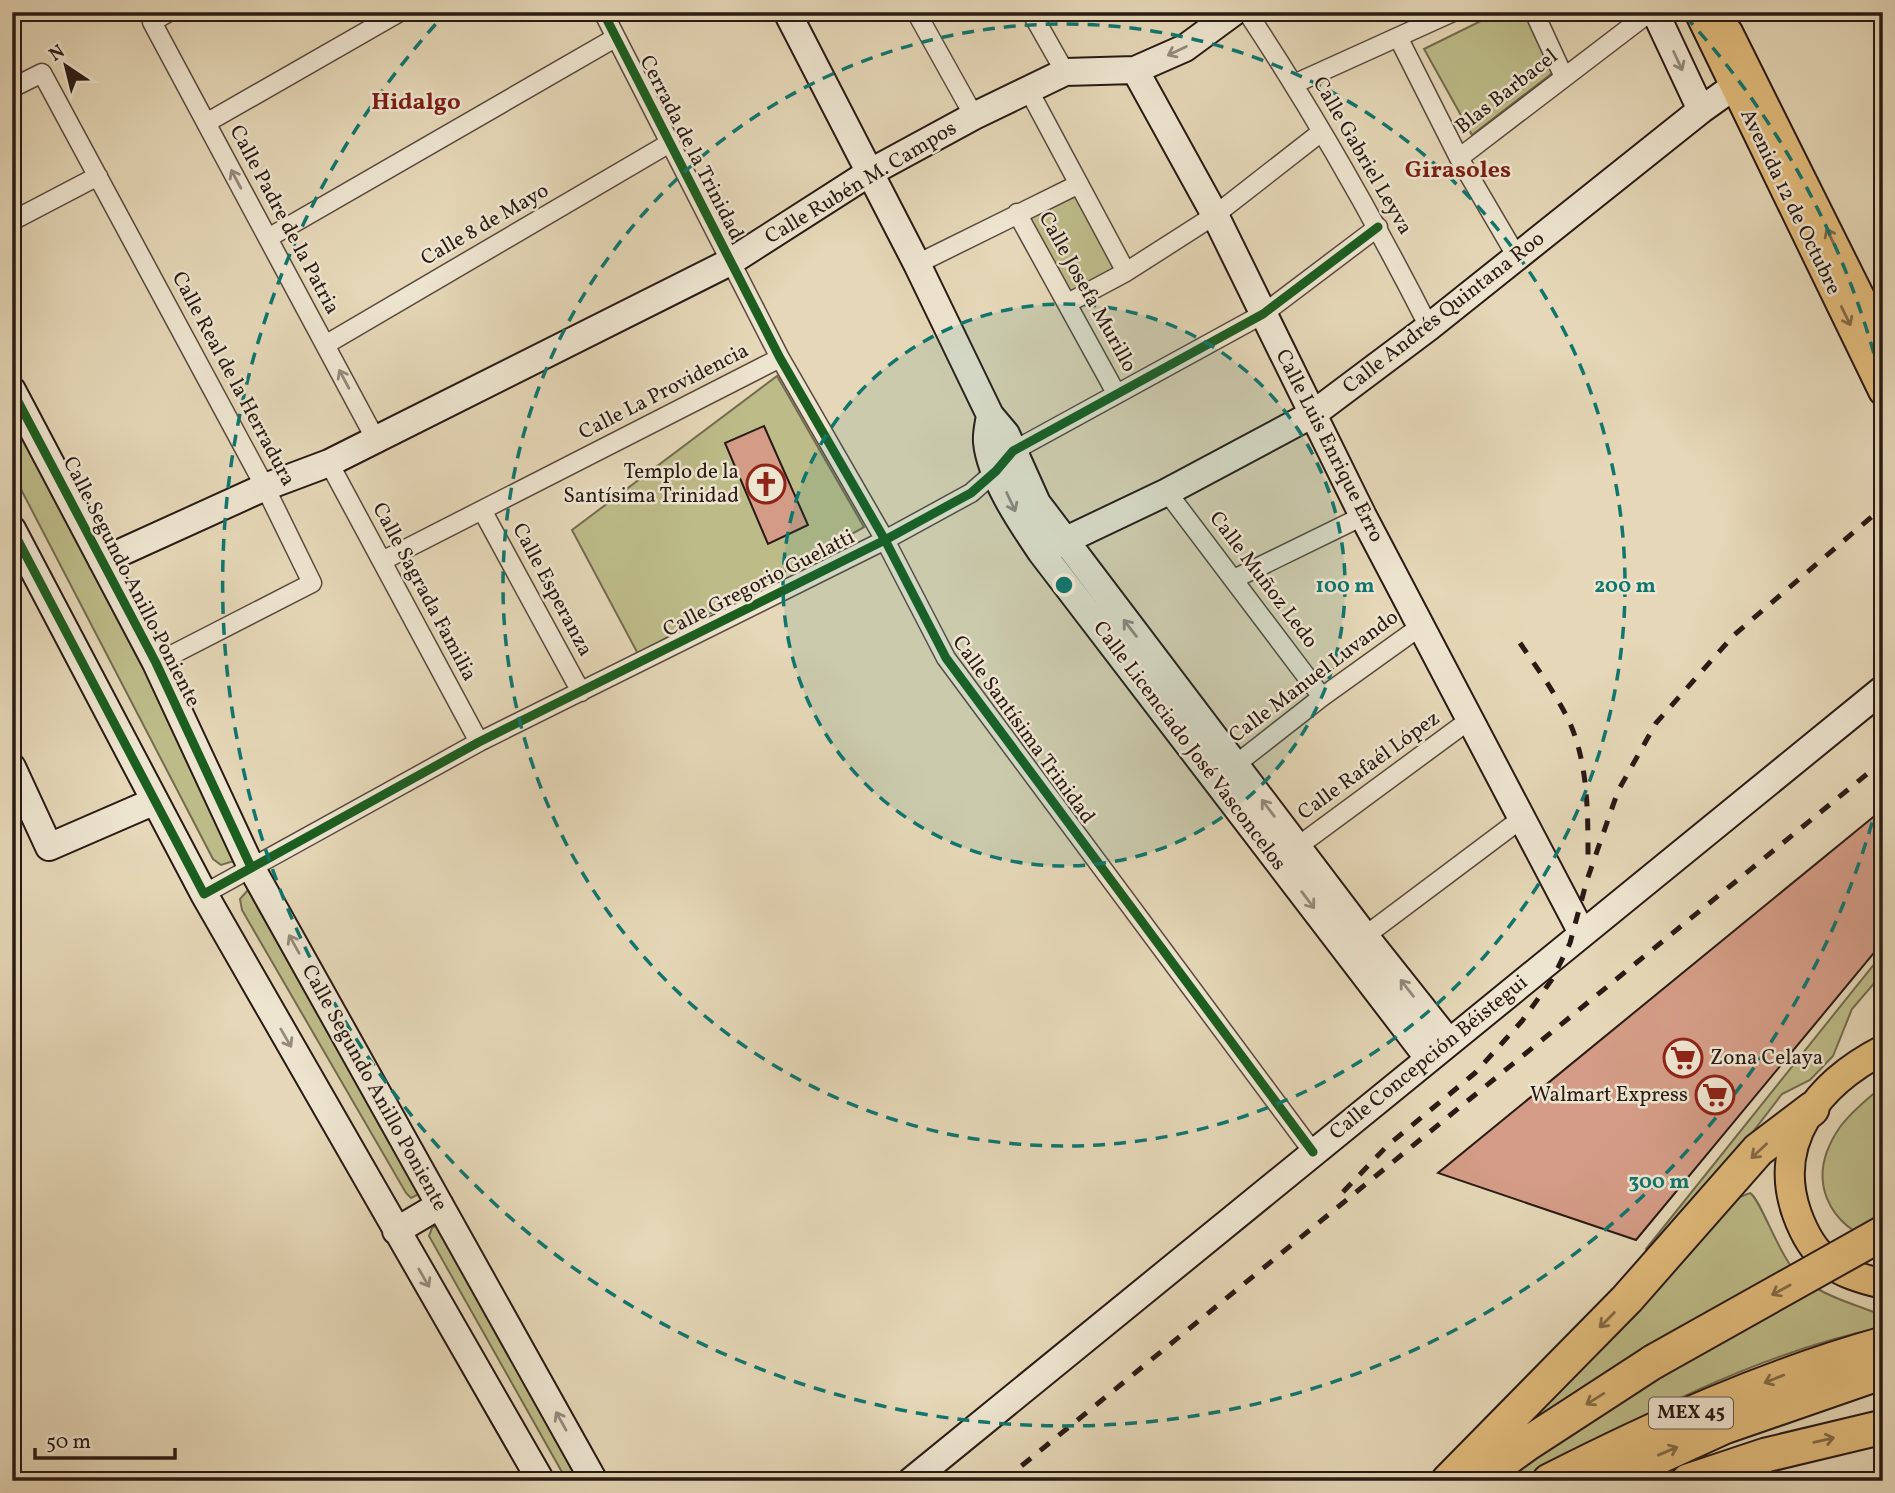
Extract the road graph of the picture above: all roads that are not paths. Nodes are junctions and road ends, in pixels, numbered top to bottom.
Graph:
1 (169, 12) edge
2 (400, 12) edge
3 (603, 12) edge
4 (788, 12) edge
5 (916, 12) edge
6 (1031, 12) edge
7 (1234, 12) edge
8 (1247, 12) edge
9 (1453, 12) edge
10 (1534, 12) edge
11 (1653, 12) edge
12 (1699, 12) edge
13 (1718, 12) edge
14 (615, 37) junction
15 (1398, 37) junction
16 (1135, 70) junction
17 (1065, 72) junction
18 (1564, 77) junction
19 (1741, 81) junction
20 (1294, 84) junction
21 (12, 88) edge
22 (1028, 89) junction
23 (1701, 110) junction
24 (974, 116) junction
25 (206, 123) junction
26 (1320, 133) junction
27 (668, 144) junction
28 (1459, 158) junction
29 (869, 173) junction
30 (98, 176) junction
31 (1079, 184) junction
32 (1017, 213) junction
33 (1215, 215) junction
34 (12, 221) edge
35 (1378, 227) junction
36 (268, 238) junction
37 (1517, 257) junction
38 (730, 262) junction
39 (917, 264) junction
40 (1126, 272) junction
41 (1068, 303) junction
42 (1263, 314) junction
43 (1429, 327) junction
44 (1883, 343) edge
45 (326, 345) junction
46 (780, 358) junction
47 (12, 390) edge
48 (1883, 391) edge
49 (1116, 393) junction
50 (1313, 414) junction
51 (989, 415) junction
52 (376, 440) junction
53 (1013, 451) junction
54 (329, 463) junction
55 (996, 471) junction
56 (265, 487) junction
57 (1167, 492) junction
58 (482, 510) junction
59 (1363, 516) junction
60 (12, 529) edge
61 (885, 540) junction
62 (1053, 548) junction
63 (102, 561) junction
64 (382, 561) junction
65 (1234, 579) junction
66 (1421, 626) junction
67 (156, 663) junction
68 (1883, 689) edge
69 (581, 692) junction
70 (1322, 697) junction
71 (1468, 721) junction
72 (479, 742) junction
73 (1235, 765) junction
74 (12, 767) edge
75 (155, 802) junction
76 (1521, 819) junction
77 (1297, 847) junction
78 (251, 867) junction
79 (204, 894) junction
80 (1582, 933) junction
81 (1365, 936) junction
82 (1450, 1042) junction
83 (1879, 1047) edge
84 (1429, 1059) junction
85 (1812, 1109) junction
86 (1313, 1152) junction
87 (440, 1205) junction
88 (397, 1231) junction
89 (1883, 1233) edge
90 (1883, 1284) edge
91 (1883, 1344) edge
92 (1843, 1369) junction
93 (1883, 1372) edge
94 (1883, 1427) edge
95 (541, 1481) edge
96 (594, 1481) edge
97 (911, 1481) edge
98 (1448, 1481) edge
99 (1476, 1481) edge
100 (1549, 1481) edge
101 (1606, 1481) edge
102 (1688, 1481) edge

1 - 25 street, Calle Padre de la Patria
2 - 25 street
3 - 14 street, Cerrada de la Trinidad
4 - 29 street, Calle Licenciado José Vasconcelos
5 - 24 street
6 - 17 street
7 -> 16 street, Calle Rubén M. Campos
8 - 20 street, Calle Gabriel Leyva
9 - 15 street
10 - 18 street
11 - 18 street, Blas Barbacel
11 -> 23 street
12 - 19 main road, Avenida 12 de Octubre
13 - 19 main road, Avenida 12 de Octubre
14 - 27 street, Cerrada de la Trinidad
14 - 36 street
15 - 20 street
15 - 28 street
16 - 17 street, Calle Rubén M. Campos
16 - 33 street, Calle Luis Enrique Erro
17 - 22 street, Calle Rubén M. Campos
18 - 28 street, Blas Barbacel
19 - 23 street, Calle Andrés Quintana Roo
44 -> 19 main road, Avenida 12 de Octubre
19 -> 48 main road, Avenida 12 de Octubre
20 - 26 street, Calle Gabriel Leyva
21 - 30 street, Calle Real de la Herradura
22 - 24 street, Calle Rubén M. Campos
22 - 31 street
23 - 37 street, Calle Andrés Quintana Roo
24 - 29 street, Calle Rubén M. Campos
36 -> 25 street, Calle Padre de la Patria
26 - 33 street
26 - 35 street, Calle Gabriel Leyva
27 - 38 street, Cerrada de la Trinidad
27 - 45 street, Calle 8 de Mayo
28 - 37 street
29 - 38 street, Calle Rubén M. Campos
29 - 39 street, Calle Licenciado José Vasconcelos
30 - 34 street
30 - 56 street, Calle Real de la Herradura
31 - 32 street
31 - 40 street
32 - 39 street
32 - 41 street, Calle Josefa Murillo
33 - 40 street
33 - 42 street, Calle Luis Enrique Erro
35 - 42 street, Calle Gregorio Guelatti
35 - 43 street, Calle Gabriel Leyva
36 - 45 street, Calle Padre de la Patria
37 - 43 street, Calle Andrés Quintana Roo
38 - 46 street, Calle Santísima Trinidad
38 - 52 street, Calle Rubén M. Campos
39 - 51 street, Calle Licenciado José Vasconcelos
40 - 41 street
41 - 49 street, Calle Josefa Murillo
42 - 49 street, Calle Gregorio Guelatti
42 - 50 street, Calle Luis Enrique Erro
43 - 50 street, Calle Andrés Quintana Roo
52 -> 45 street, Calle Padre de la Patria
46 - 58 street, Calle La Providencia
46 - 61 street, Calle Santísima Trinidad
47 - 63 street, Calle Segundo Anillo Poniente
49 - 53 street, Calle Gregorio Guelatti
50 - 57 street, Calle Andrés Quintana Roo
50 - 59 street, Calle Luis Enrique Erro
51 - 53 street, Calle Licenciado José Vasconcelos
51 - 55 street, Calle Licenciado José Vasconcelos
52 - 54 street, Calle Rubén M. Campos
53 - 55 street, Calle Gregorio Guelatti
53 - 62 street, Calle Licenciado José Vasconcelos
54 - 56 street, Calle Rubén M. Campos
54 - 64 street, Calle Sagrada Familia
55 - 61 street, Calle Gregorio Guelatti
55 -> 62 street, Calle Licenciado José Vasconcelos
56 - 63 street, Calle Rubén M. Campos
56 - 67 street, Calle Real de la Herradura
57 - 62 street, Calle Andrés Quintana Roo
57 - 65 street, Calle Muñoz Ledo
58 - 64 street, Calle La Providencia
58 - 69 street, Calle Esperanza
59 - 65 street
59 - 66 street, Calle Luis Enrique Erro
60 - 75 street
61 - 69 street, Calle Gregorio Guelatti
61 - 86 street, Calle Santísima Trinidad
73 -> 62 street, Calle Licenciado José Vasconcelos
62 -> 84 street, Calle Licenciado José Vasconcelos
63 - 67 street, Calle Segundo Anillo Poniente
64 - 72 street, Calle Sagrada Familia
65 - 70 street, Calle Muñoz Ledo
66 - 70 street, Calle Manuel Luvando
66 - 71 street, Calle Luis Enrique Erro
67 - 78 street, Calle Segundo Anillo Poniente
68 - 80 street, Calle Concepción Béistegui
69 - 72 street, Calle Gregorio Guelatti
70 - 73 street, Calle Manuel Luvando
71 - 76 street, Calle Luis Enrique Erro
71 - 77 street, Calle Rafaél López
72 - 78 street, Calle Gregorio Guelatti
77 -> 73 street, Calle Licenciado José Vasconcelos
74 - 75 street
75 - 79 street
76 - 80 street, Calle Luis Enrique Erro
76 - 81 street
77 - 81 street, Calle Licenciado José Vasconcelos
78 - 79 street, Calle Gregorio Guelatti
87 -> 78 street, Calle Segundo Anillo Poniente
79 -> 88 street
80 - 82 street, Calle Concepción Béistegui
82 -> 81 street, Calle Licenciado José Vasconcelos
82 - 84 street, Calle Concepción Béistegui
83 - 85 main road
84 - 86 street, Calle Concepción Béistegui
85 - 90 main road
85 -> 98 highway
86 - 97 street, Calle Concepción Béistegui
87 - 88 street
96 -> 87 street, Calle Segundo Anillo Poniente
88 -> 95 street
89 -> 99 highway, bridge
91 - 92 highway, MEX 45
92 - 93 highway, MEX 45
92 -> 100 highway, MEX 45
101 -> 92 highway, MEX 45
102 -> 94 highway

